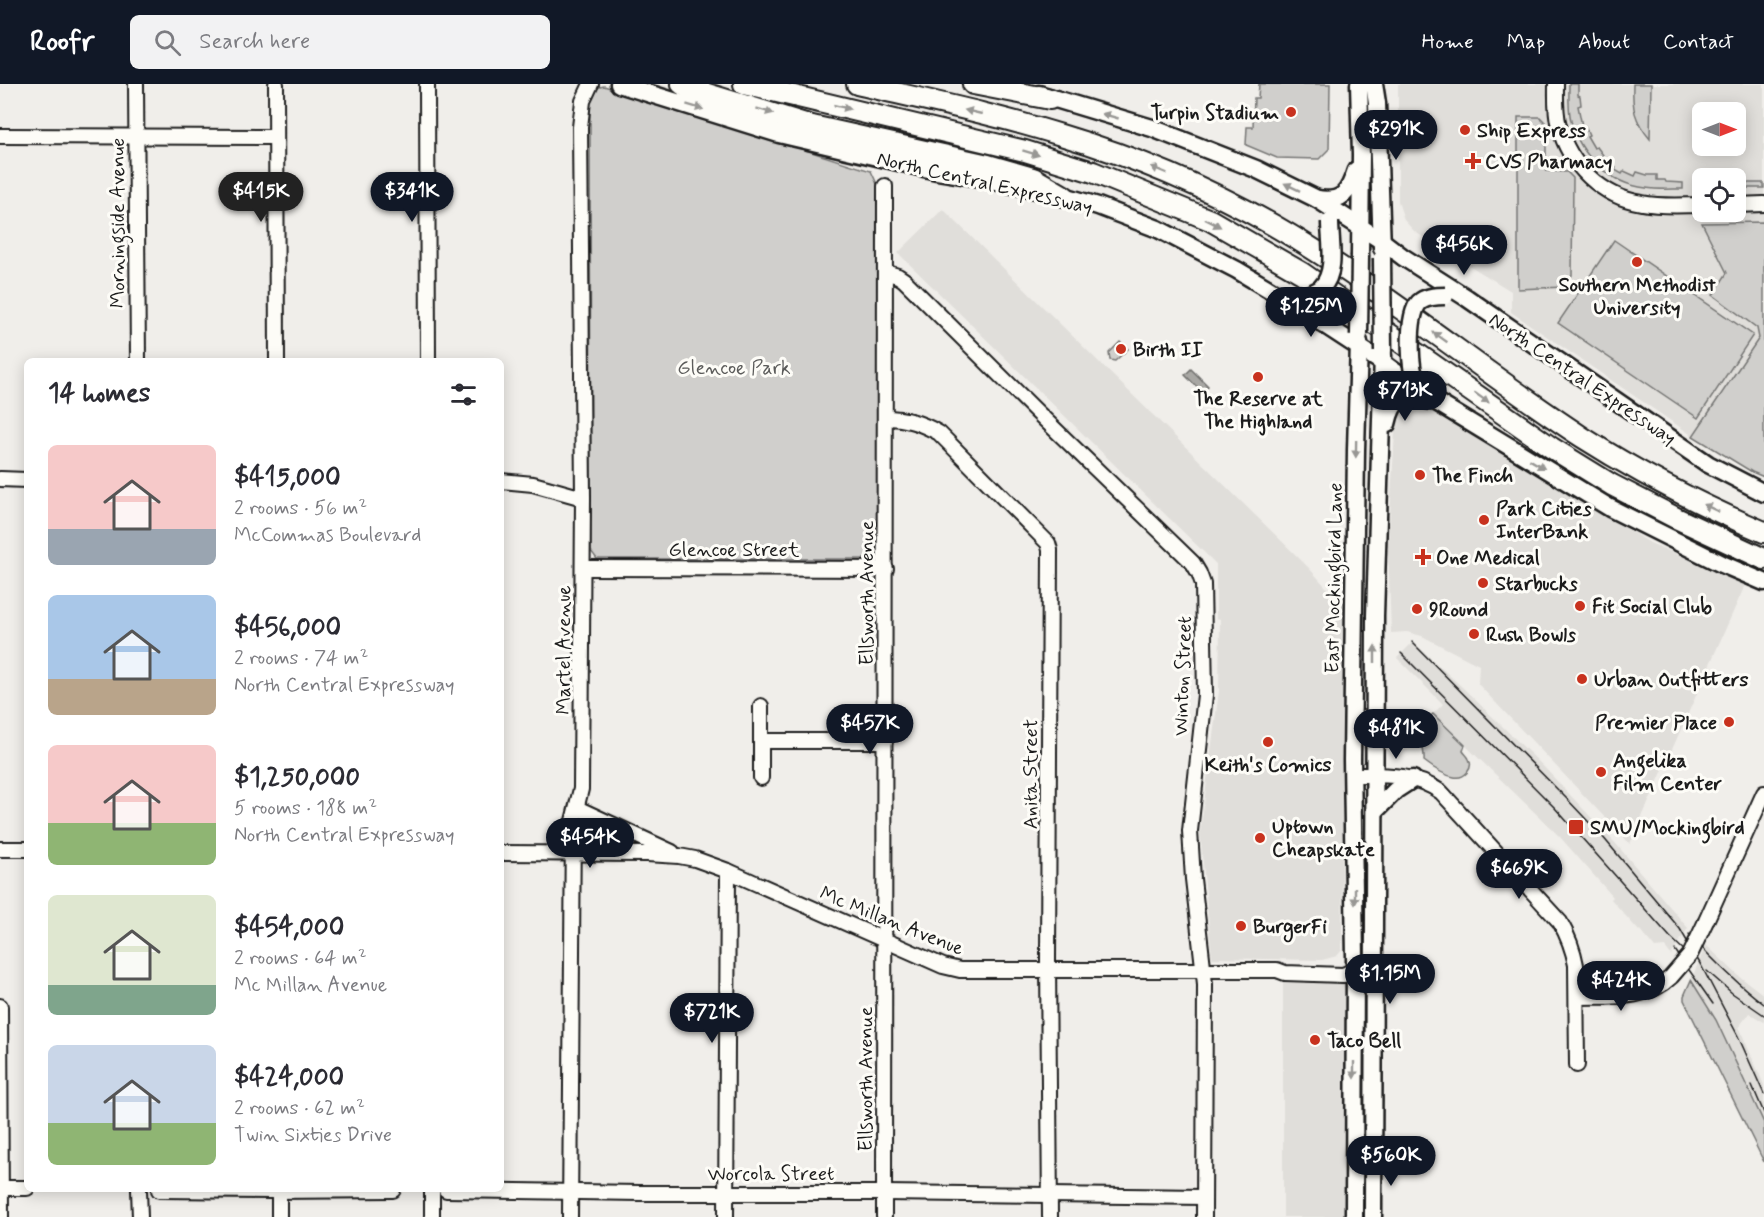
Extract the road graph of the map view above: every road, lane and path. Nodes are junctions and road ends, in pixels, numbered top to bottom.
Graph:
1 (136, 84) edge
2 (276, 84) edge
3 (428, 84) edge
4 (591, 84) edge
5 (619, 84) edge
6 (682, 84) edge
7 (744, 84) edge
8 (857, 84) edge
9 (973, 84) edge
10 (1014, 84) edge
11 (1359, 84) edge
12 (1374, 84) edge
13 (1556, 84) edge
14 (1050, 99) junction
15 (0, 136) edge
16 (136, 136) junction
17 (276, 137) junction
18 (1361, 154) junction
19 (885, 186) dead end
20 (1064, 196) junction
21 (1317, 199) junction
22 (1764, 204) edge
23 (1692, 205) edge
24 (1746, 205) edge
25 (1360, 227) junction
26 (1382, 240) junction
27 (885, 272) junction
28 (1282, 297) junction
29 (1467, 298) junction
30 (1359, 342) junction
31 (1383, 357) junction
32 (138, 358) edge
33 (277, 358) edge
34 (428, 358) edge
35 (1416, 382) junction
36 (1438, 403) junction
37 (885, 418) junction
38 (1381, 451) junction
39 (0, 479) edge
40 (24, 480) edge
41 (504, 481) edge
42 (1764, 493) edge
43 (583, 498) junction
44 (1764, 532) edge
45 (1377, 537) junction
46 (1355, 538) junction
47 (1764, 559) edge
48 (583, 568) junction
49 (886, 569) junction
50 (1764, 582) edge
51 (1353, 685) junction
52 (1375, 685) junction
53 (761, 706) dead end
54 (761, 741) junction
55 (885, 741) junction
56 (1352, 775) junction
57 (1376, 775) junction
58 (761, 778) dead end
59 (1413, 779) junction
60 (1764, 793) edge
61 (576, 808) junction
62 (1375, 811) junction
63 (0, 849) edge
64 (24, 849) edge
65 (504, 853) edge
66 (572, 853) junction
67 (679, 856) junction
68 (1354, 858) junction
69 (1375, 858) junction
70 (728, 871) junction
71 (886, 940) junction
72 (1373, 969) junction
73 (1048, 970) junction
74 (1355, 970) junction
75 (1203, 971) junction
76 (1577, 997) junction
77 (0, 1005) edge
78 (1577, 1065) dead end
79 (1373, 1124) junction
80 (1354, 1125) junction
81 (0, 1188) edge
82 (24, 1188) edge
83 (504, 1190) edge
84 (570, 1191) junction
85 (139, 1192) edge
86 (279, 1192) edge
87 (432, 1192) edge
88 (726, 1193) junction
89 (884, 1193) junction
90 (1050, 1195) junction
91 (1204, 1197) junction
92 (1, 1217) edge
93 (140, 1217) edge
94 (279, 1217) edge
95 (432, 1217) edge
96 (570, 1217) edge
97 (726, 1217) edge
98 (884, 1217) edge
99 (1050, 1217) edge
100 (1204, 1217) edge
101 (1354, 1217) edge
102 (1373, 1217) edge

1 - 16 street, Morningside Avenue
2 - 17 street
3 - 34 street
4 - 43 street, Martel Avenue
5 -> 20 main road, North Central Expressway
6 -> 20 highway
7 -> 47 highway, North Central Expressway
44 -> 8 highway
9 - 14 highway
10 - 14 main road, North Central Expressway
11 - 18 main road, East Mockingbird Lane
12 - 26 main road
13 - 23 street
21 -> 14 main road, North Central Expressway
15 - 16 street
16 - 17 street
16 - 32 street, Morningside Avenue
17 - 33 street
18 - 21 main road
18 - 25 main road, East Mockingbird Lane
19 - 27 street, Ellsworth Avenue
20 - 28 main road, North Central Expressway
21 - 25 main road, North Central Expressway
21 - 28 main road, bridge
22 - 24 street
25 - 26 main road, North Central Expressway
25 - 30 main road, East Mockingbird Lane, bridge
26 - 29 main road, North Central Expressway
26 - 31 main road, bridge
27 - 37 street, Ellsworth Avenue
27 - 75 street, Winton Street
28 - 30 main road, North Central Expressway
29 - 35 main road, bridge
29 - 42 main road, North Central Expressway
30 - 31 main road, North Central Expressway
30 -> 46 main road, East Mockingbird Lane
31 - 35 main road, North Central Expressway
31 - 38 main road
35 - 36 main road, North Central Expressway
36 - 38 main road
36 -> 50 main road, North Central Expressway
37 - 49 street, Ellsworth Avenue
37 - 73 street, Anita Street
38 - 45 main road
39 - 40 street
41 - 43 street
43 - 48 street, Martel Avenue
45 - 46 main road
52 -> 45 main road
46 - 51 main road, East Mockingbird Lane
48 - 49 street, Glencoe Street
48 - 61 street, Martel Avenue
49 - 55 street, Ellsworth Avenue
51 - 52 main road
51 - 56 main road, East Mockingbird Lane
52 - 57 main road
53 - 54 street
54 - 55 street
54 - 58 street
55 - 71 street, Ellsworth Avenue
56 - 57 street
56 - 68 main road, East Mockingbird Lane
57 - 59 street
57 - 62 main road
59 - 62 main road
59 - 76 street
60 - 76 street, bridge
61 - 66 street, Martel Avenue
61 - 67 street
62 - 69 main road
63 - 64 street
65 - 66 street, Mc Millan Avenue
66 - 67 street, Mc Millan Avenue
66 - 84 street, Martel Avenue
67 - 70 street, Mc Millan Avenue
68 - 69 main road
68 -> 74 main road, East Mockingbird Lane
69 - 72 main road
70 - 71 street, Mc Millan Avenue
70 - 88 street
71 - 73 street, Mc Millan Avenue
71 - 89 street, Ellsworth Avenue
72 - 74 street, Mc Millan Avenue
72 - 79 main road
73 - 75 street, Mc Millan Avenue
73 - 90 street, Anita Street
74 - 75 street, Mc Millan Avenue
74 -> 80 main road, East Mockingbird Lane
75 - 91 street, Winton Street
76 - 78 street
77 - 81 street
79 - 80 main road
79 - 102 main road
80 - 101 main road, East Mockingbird Lane
81 - 82 street
81 - 92 street
83 - 84 street, Worcola Street
84 - 88 street, Worcola Street
84 - 96 street, Martel Avenue
85 - 93 street
86 - 94 street
87 - 95 street
88 - 89 street, Worcola Street
88 - 97 street
89 - 90 street, Worcola Street
89 - 98 street, Ellsworth Avenue
90 - 91 street, Worcola Street
90 - 99 street, Anita Street
91 - 100 street, Winton Street

